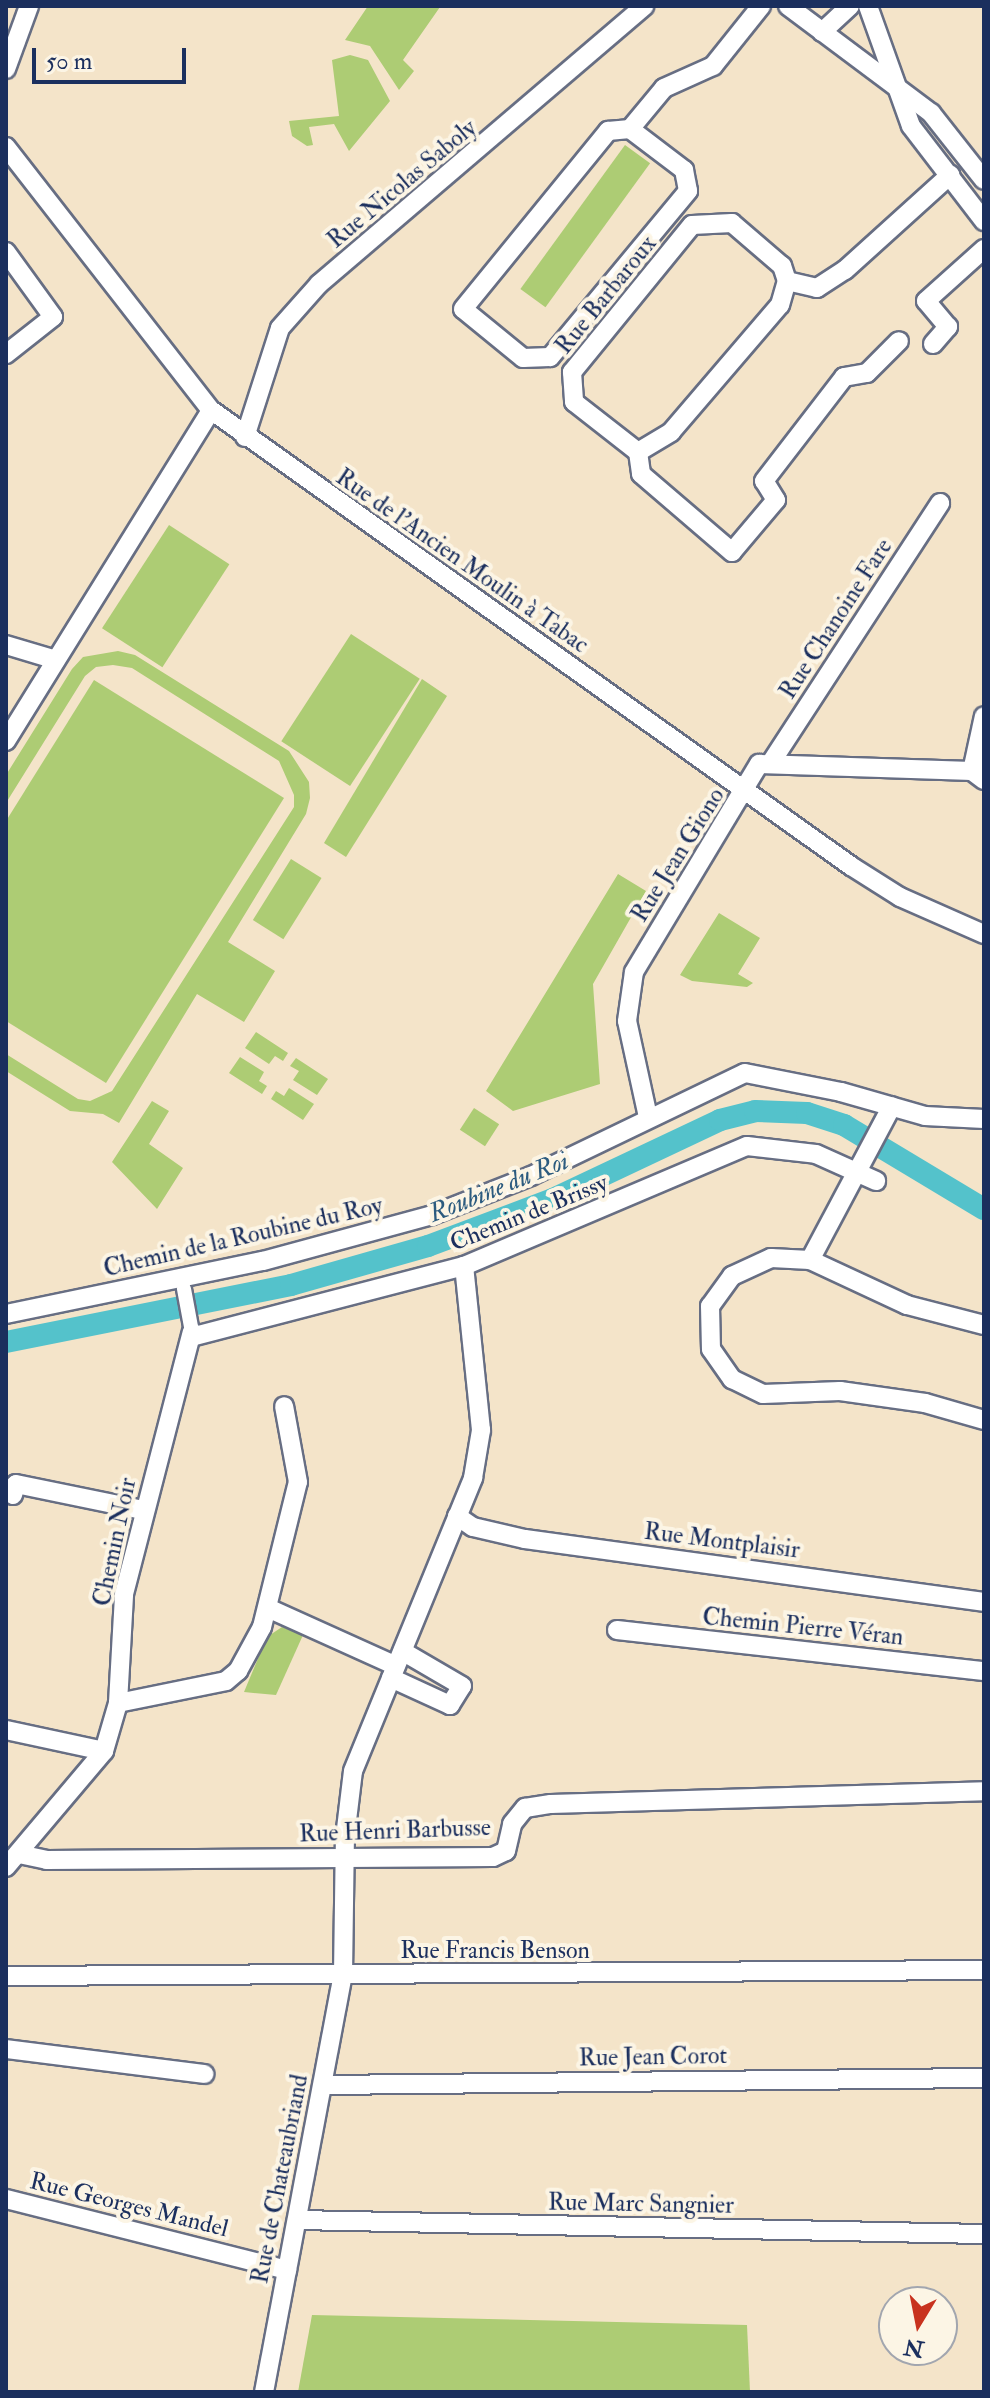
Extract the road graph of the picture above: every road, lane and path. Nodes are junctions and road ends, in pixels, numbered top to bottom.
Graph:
1 (645, 6) edge
2 (761, 6) edge
3 (788, 6) edge
4 (850, 6) edge
5 (868, 6) edge
6 (24, 7) edge
7 (822, 32) junction
8 (6, 69) edge
9 (898, 88) junction
10 (630, 129) junction
11 (6, 147) edge
12 (12, 168) edge
13 (950, 175) junction
14 (984, 180) edge
15 (984, 221) edge
16 (984, 249) edge
17 (6, 252) edge
18 (787, 281) junction
19 (899, 341) dead end
20 (933, 344) dead end
21 (6, 354) edge
22 (211, 410) junction
23 (245, 437) junction
24 (638, 452) junction
25 (940, 503) dead end
26 (6, 645) edge
27 (56, 660) junction
28 (984, 716) edge
29 (6, 741) edge
30 (772, 761) junction
31 (978, 776) edge
32 (744, 793) junction
33 (984, 934) edge
34 (888, 1114) junction
35 (648, 1117) junction
36 (984, 1119) edge
37 (858, 1168) junction
38 (876, 1181) dead end
39 (810, 1260) junction
40 (464, 1266) junction
41 (184, 1289) dead end
42 (6, 1314) edge
43 (984, 1325) edge
44 (191, 1334) junction
45 (284, 1406) dead end
46 (984, 1420) edge
47 (13, 1495) dead end
48 (143, 1510) junction
49 (457, 1516) junction
50 (984, 1602) edge
51 (270, 1609) junction
52 (617, 1630) dead end
53 (396, 1665) junction
54 (984, 1671) edge
55 (118, 1703) junction
56 (6, 1730) edge
57 (104, 1751) junction
58 (984, 1791) edge
59 (346, 1858) junction
60 (12, 1861) edge
61 (984, 1970) edge
62 (343, 1975) junction
63 (6, 1976) edge
64 (6, 2049) edge
65 (204, 2074) dead end
66 (984, 2078) edge
67 (323, 2085) junction
68 (6, 2199) edge
69 (297, 2220) junction
70 (984, 2234) edge
71 (287, 2270) junction
72 (264, 2392) edge

1 - 23 street, Rue Nicolas Saboly
2 - 10 street
3 - 7 street
4 - 7 street
5 - 9 street
6 - 8 street
7 - 9 street
9 - 13 street
9 - 14 street
10 - 10 street
11 - 12 street, Rue de l'Ancien Moulin à Tabac
12 - 22 street, Rue de l'Ancien Moulin à Tabac
13 - 15 street
13 - 18 street
16 - 20 street
17 - 21 street
18 - 24 street
18 - 24 street, Rue Barbaroux
19 - 24 street
22 - 23 street, Rue de l'Ancien Moulin à Tabac
22 - 27 street
23 - 32 street, Rue de l'Ancien Moulin à Tabac
25 - 30 street, Rue Chanoine Fare
26 - 27 street
27 - 29 street
28 - 31 street
30 - 31 street
30 - 32 street
32 - 33 street, Rue Jean Giono
32 - 35 street, Rue Jean Giono
34 - 35 street, Chemin de la Roubine du Roy
34 - 36 street, Chemin de la Roubine du Roy
34 - 37 street
35 - 42 street, Chemin de la Roubine du Roy
37 - 38 street, Chemin de Brissy
37 - 39 street
37 - 40 street, Chemin de Brissy
39 - 43 street
39 - 46 street
40 - 44 street, Chemin de Brissy
40 - 49 street, Rue de Chateaubriand
41 - 44 street, Chemin Noir
44 - 48 street, Chemin Noir
45 - 51 street
47 - 48 street
48 - 55 street, Chemin Noir
49 - 50 street, Rue Montplaisir
49 - 53 street, Rue de Chateaubriand
51 - 53 street
51 - 55 street
52 - 54 street, Chemin Pierre Véran
53 - 59 street, Rue de Chateaubriand
55 - 57 street, Chemin Noir
56 - 57 street
57 - 60 street, Chemin Noir
58 - 59 street, Rue Henri Barbusse
59 - 60 street, Rue Henri Barbusse
59 - 62 street, Rue de Chateaubriand
61 - 62 street, Rue Francis Benson
62 - 63 street, Rue Francis Benson
62 - 67 street, Rue de Chateaubriand
64 - 65 street
66 - 67 street, Rue Jean Corot
67 - 69 street, Rue de Chateaubriand
68 - 71 street, Rue Georges Mandel
69 - 70 street, Rue Marc Sangnier
69 - 71 street, Rue de Chateaubriand
71 - 72 street, Rue de Chateaubriand

